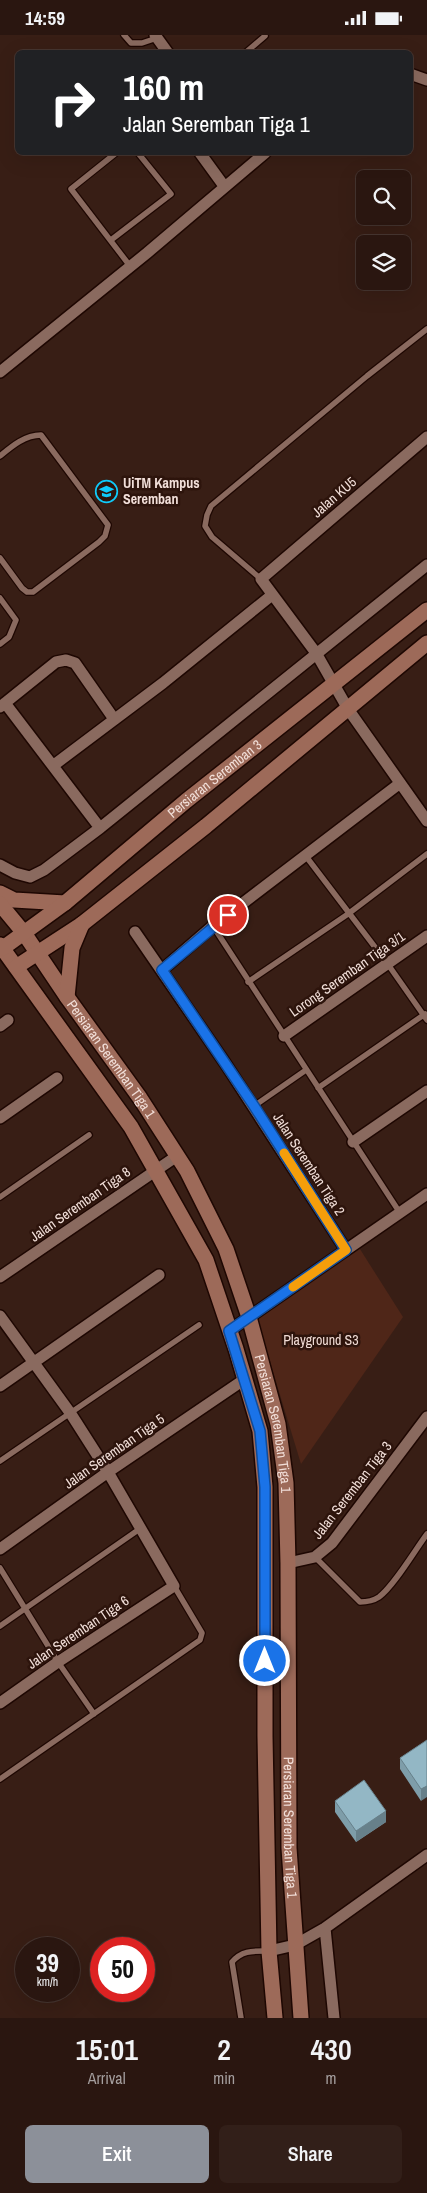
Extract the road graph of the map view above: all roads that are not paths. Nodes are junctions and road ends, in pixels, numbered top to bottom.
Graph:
1 (124, 35) edge
2 (265, 36) dead end
3 (156, 37) edge
4 (166, 50) edge
5 (249, 50) edge
6 (413, 75) edge
7 (427, 80) edge
8 (114, 155) edge
9 (140, 155) edge
10 (201, 155) edge
11 (263, 155) edge
12 (224, 186) junction
13 (111, 240) junction
14 (130, 266) junction
15 (427, 329) edge
16 (0, 372) edge
17 (427, 438) edge
18 (0, 456) edge
19 (0, 558) edge
20 (427, 565) edge
21 (261, 579) junction
22 (272, 595) junction
23 (0, 597) edge
24 (427, 610) edge
25 (427, 643) edge
26 (0, 644) edge
27 (316, 653) junction
28 (332, 684) junction
29 (2, 705) edge
30 (348, 709) junction
31 (114, 719) junction
32 (54, 765) junction
33 (399, 784) junction
34 (427, 821) edge
35 (100, 828) junction
36 (427, 854) edge
37 (304, 855) junction
38 (0, 865) edge
39 (0, 893) edge
40 (65, 903) junction
41 (0, 904) edge
42 (348, 914) junction
43 (82, 924) junction
44 (213, 927) junction
45 (135, 932) dead end
46 (24, 933) junction
47 (427, 935) edge
48 (1, 946) edge
49 (37, 953) junction
50 (387, 963) junction
51 (16, 967) junction
52 (162, 970) junction
53 (248, 982) junction
54 (67, 997) junction
55 (426, 1016) edge
56 (284, 1036) junction
57 (306, 1070) junction
58 (57, 1078) dead end
59 (318, 1088) junction
60 (427, 1091) edge
61 (254, 1106) junction
62 (0, 1118) edge
63 (89, 1135) dead end
64 (353, 1142) junction
65 (177, 1156) junction
66 (156, 1169) junction
67 (427, 1194) edge
68 (0, 1197) edge
69 (400, 1213) junction
70 (346, 1250) junction
71 (159, 1275) dead end
72 (0, 1277) edge
73 (0, 1316) edge
74 (249, 1317) junction
75 (199, 1325) dead end
76 (229, 1331) junction
77 (33, 1364) junction
78 (245, 1379) junction
79 (0, 1386) edge
80 (71, 1414) junction
81 (427, 1417) edge
82 (0, 1461) edge
83 (108, 1472) junction
84 (141, 1528) junction
85 (427, 1534) edge
86 (0, 1549) edge
87 (316, 1557) junction
88 (288, 1563) junction
89 (0, 1568) edge
90 (174, 1586) junction
91 (25, 1608) junction
92 (0, 1626) edge
93 (58, 1662) junction
94 (0, 1703) edge
95 (94, 1714) junction
96 (0, 1779) edge
97 (427, 1855) edge
98 (325, 1928) junction
99 (295, 1945) junction
100 (269, 1951) junction
101 (241, 2018) edge
102 (275, 2018) edge
103 (302, 2018) edge
104 (334, 2018) edge

1 - 3 lane
2 - 5 lane
3 - 4 street
6 - 7 street
8 - 13 lane
9 - 13 lane
10 - 12 street
11 - 12 street
12 - 14 street
13 - 14 lane
14 - 16 street
15 - 21 lane
17 - 21 street, Jalan KU5
18 - 19 lane
20 - 27 street
21 - 22 street
22 - 27 street
22 - 31 street
23 - 26 lane
24 - 28 main road, Persiaran Seremban 3
25 - 30 main road
27 - 28 street
27 - 35 street
28 - 30 street
28 - 40 main road, Persiaran Seremban 3
29 - 31 street
29 - 32 street
30 - 33 street
30 - 43 main road
31 - 32 street
32 - 35 street
33 - 34 street
33 - 37 street
35 - 38 street
36 - 42 lane
37 - 42 lane
37 - 44 street
39 - 40 main road
40 - 46 main road, Persiaran Seremban 3
41 - 46 main road, Persiaran Seremban Tiga 1
42 - 50 lane
42 - 53 lane
43 - 49 main road
43 - 54 main road
44 - 52 street
44 - 53 lane
45 - 52 street, Jalan Seremban Tiga 2
46 - 48 main road, Persiaran Seremban 3
46 - 49 main road, Persiaran Seremban Tiga 1
47 - 50 street, Lorong Seremban Tiga 3/1
48 - 51 main road, Persiaran Seremban Tiga 1
49 - 51 main road
49 - 54 main road, Persiaran Seremban Tiga 1
50 - 55 lane
50 - 56 street, Lorong Seremban Tiga 3/1
51 - 66 main road, Persiaran Seremban Tiga 1
52 - 61 street, Jalan Seremban Tiga 2
53 - 56 lane
54 - 65 main road, Persiaran Seremban Tiga 1
55 - 59 lane
56 - 57 lane
57 - 59 lane
57 - 61 lane
58 - 62 street
59 - 64 lane
60 - 64 street
61 - 70 street, Jalan Seremban Tiga 2
63 - 68 lane
64 - 69 lane
65 - 66 street, Jalan Seremban Tiga 8
65 - 74 main road, Persiaran Seremban Tiga 1
66 - 72 street, Jalan Seremban Tiga 8
66 - 76 main road, Persiaran Seremban Tiga 1
67 - 69 street
69 - 70 street
70 - 74 street
71 - 77 street
73 - 77 street
74 - 76 street
74 - 88 main road, Persiaran Seremban Tiga 1
75 - 80 lane
76 - 78 main road, Persiaran Seremban Tiga 1
77 - 79 street
77 - 80 street
78 - 83 street, Jalan Seremban Tiga 5
78 - 100 main road, Persiaran Seremban Tiga 1
80 - 82 lane
80 - 83 street
81 - 87 street, Jalan Seremban Tiga 3
83 - 84 street
83 - 86 street, Jalan Seremban Tiga 5
84 - 90 street
84 - 91 lane
85 - 87 lane
87 - 88 street, Jalan Seremban Tiga 3
88 - 99 main road, Persiaran Seremban Tiga 1
89 - 91 lane
90 - 93 street, Jalan Seremban Tiga 6
90 - 95 lane
91 - 92 lane
91 - 93 lane
93 - 94 street, Jalan Seremban Tiga 6
93 - 95 lane
95 - 96 lane
97 - 98 street
98 - 99 street
98 - 104 street
99 - 100 street
99 - 103 main road, Persiaran Seremban Tiga 1
100 - 101 lane
100 - 102 main road, Persiaran Seremban Tiga 1

